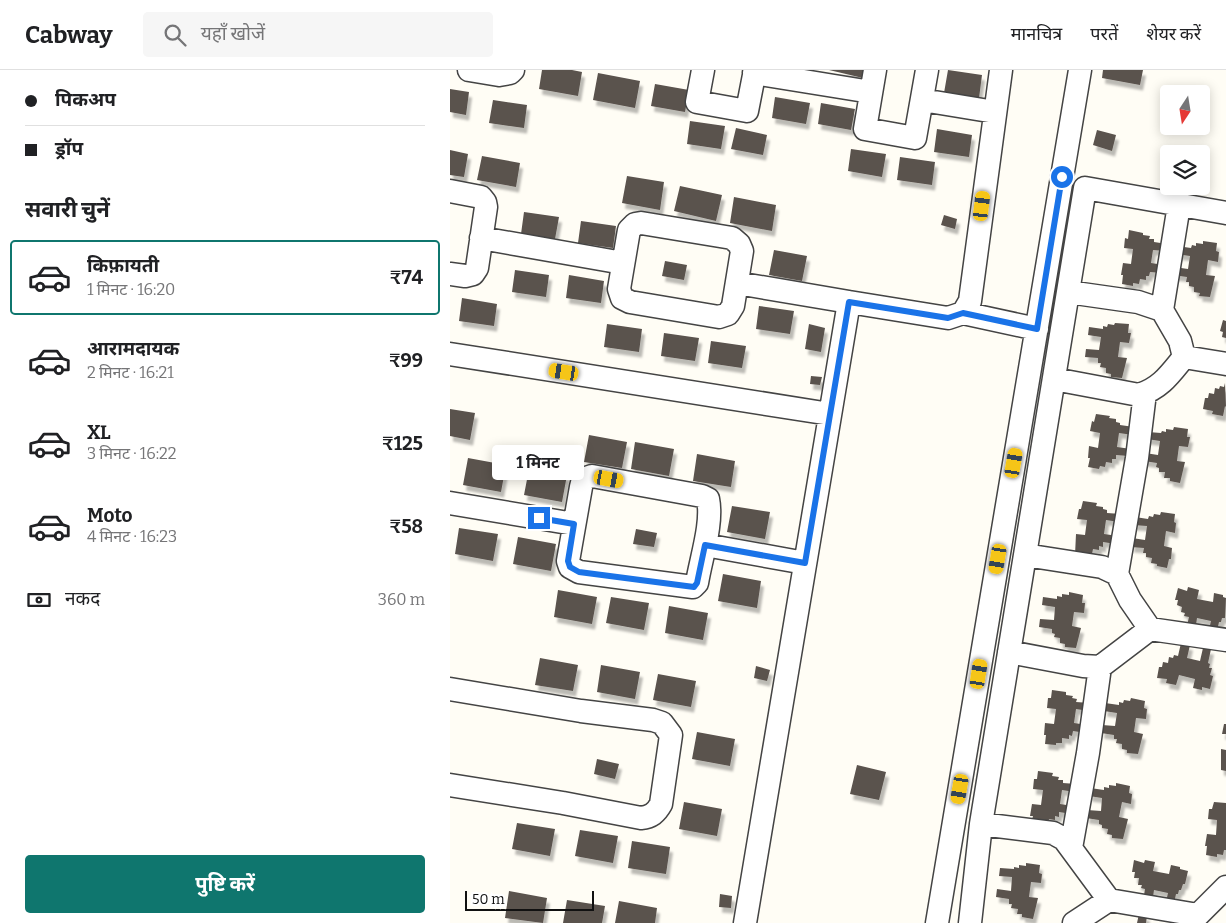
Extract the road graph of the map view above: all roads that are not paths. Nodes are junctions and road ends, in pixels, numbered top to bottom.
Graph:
1 (469, 70) edge
2 (513, 70) edge
3 (703, 70) edge
4 (875, 70) edge
5 (927, 70) edge
6 (1001, 70) edge
7 (1080, 70) edge
8 (754, 71) edge
9 (871, 92) junction
10 (922, 100) junction
11 (994, 112) junction
12 (450, 191) edge
13 (1179, 205) junction
14 (1226, 213) edge
15 (482, 238) junction
16 (623, 263) junction
17 (450, 274) edge
18 (737, 283) junction
19 (1068, 292) junction
20 (849, 302) junction
21 (1162, 310) junction
22 (963, 313) junction
23 (1037, 329) junction
24 (450, 354) edge
25 (1184, 357) junction
26 (1226, 364) edge
27 (1054, 379) junction
28 (1145, 393) junction
29 (830, 414) junction
30 (450, 503) edge
31 (574, 524) junction
32 (705, 545) junction
33 (1025, 555) junction
34 (805, 563) junction
35 (1117, 574) junction
36 (1150, 629) junction
37 (1226, 640) edge
38 (1009, 652) junction
39 (1100, 667) junction
40 (450, 689) edge
41 (450, 785) edge
42 (981, 824) junction
43 (1071, 848) junction
44 (1226, 887) edge
45 (1109, 900) junction
46 (1201, 919) edge
47 (745, 923) edge
48 (937, 923) edge
49 (970, 923) edge
50 (1074, 923) edge

1 - 2 street
3 - 8 street
4 - 9 street
5 - 10 street
6 - 11 street
7 - 23 street
8 - 9 street
9 - 10 street
10 - 11 street
11 - 22 street
12 - 15 street
13 - 14 street
13 - 19 street
13 - 21 street
15 - 16 street
15 - 17 street
16 - 18 street
16 - 18 street
18 - 20 street
19 - 21 street
19 - 27 street
20 - 22 street
20 - 29 street
21 - 25 street
22 - 23 street
23 - 48 street
24 - 29 street
25 - 26 street
25 - 28 street
27 - 28 street
27 - 33 street
28 - 35 street
29 - 34 street
30 - 31 street
31 - 32 street
31 - 32 street
32 - 34 street
33 - 35 street
33 - 38 street
34 - 47 street
35 - 36 street
36 - 37 street
36 - 39 street
38 - 39 street
38 - 42 street
39 - 43 street
40 - 41 street
42 - 43 street
42 - 49 street
43 - 45 street
44 - 46 street
45 - 46 street
45 - 50 street

